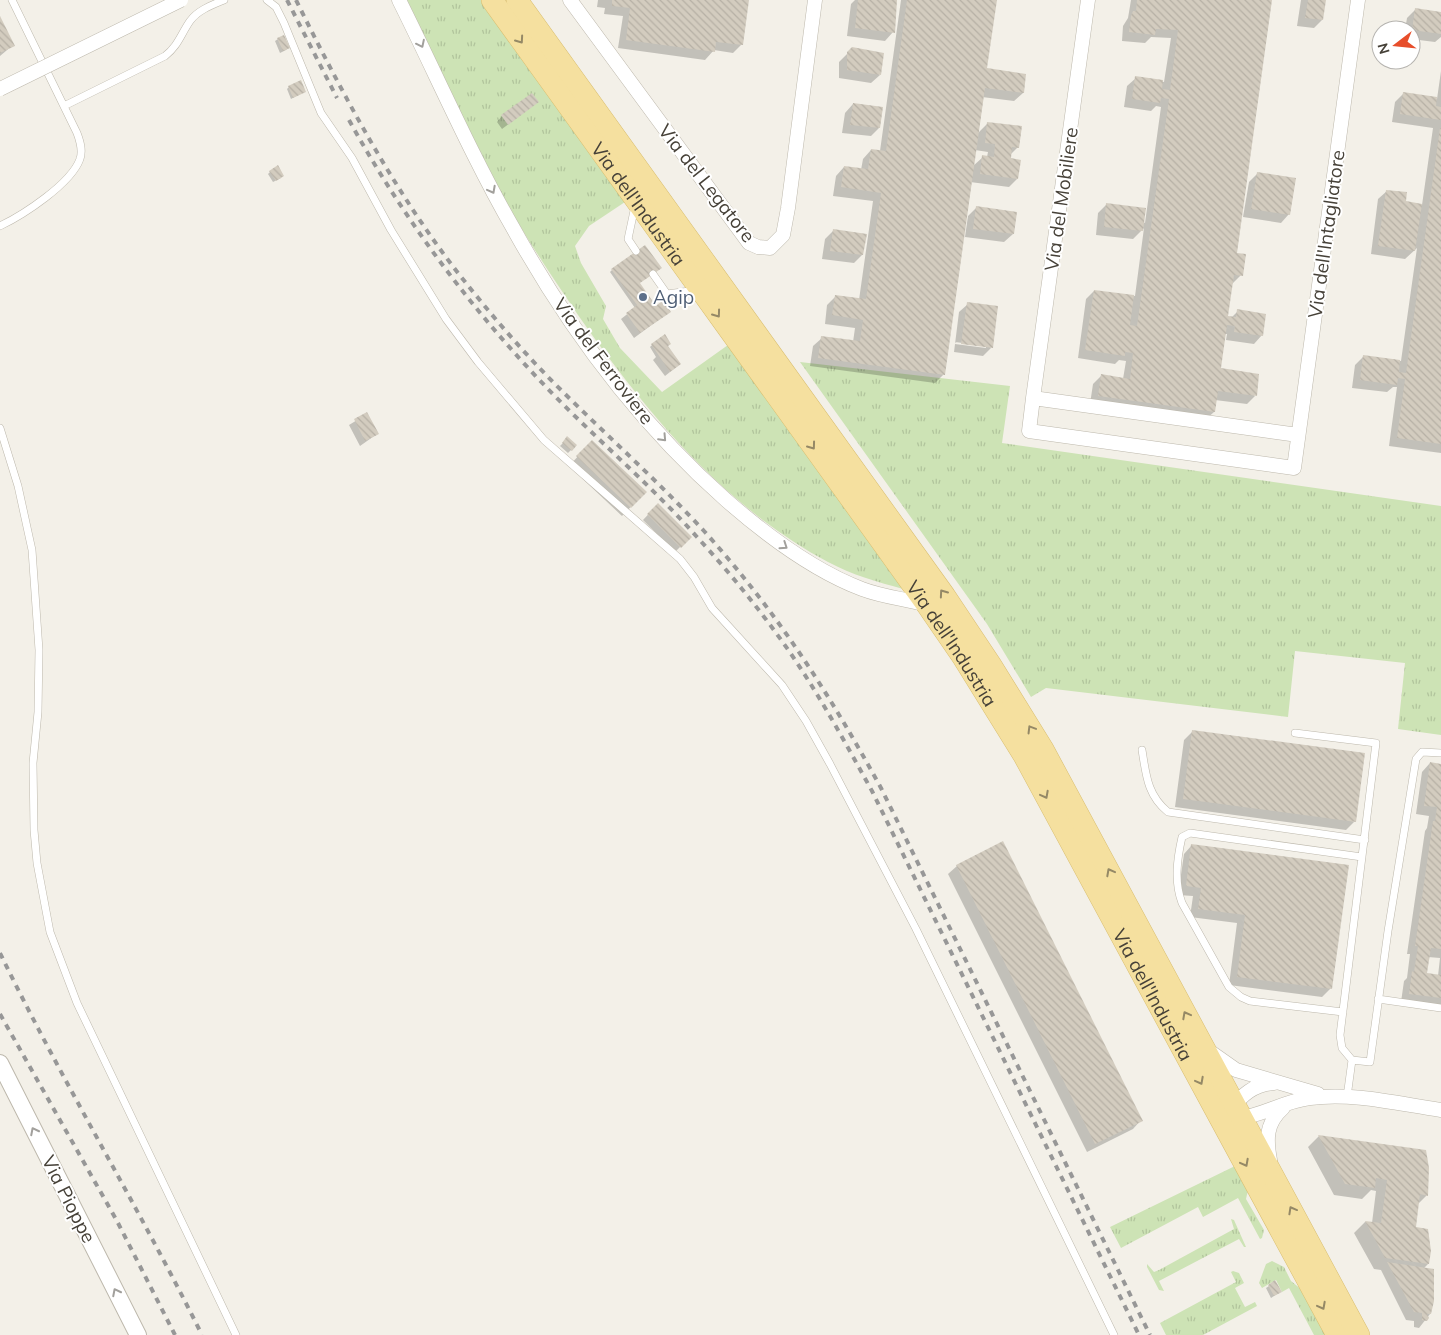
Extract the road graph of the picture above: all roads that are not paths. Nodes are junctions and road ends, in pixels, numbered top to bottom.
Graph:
1 (12, 0) edge
2 (181, 0) edge
3 (224, 0) edge
4 (268, 0) edge
5 (399, 0) edge
6 (492, 0) edge
7 (517, 0) edge
8 (570, 0) edge
9 (815, 0) edge
10 (1088, 0) edge
11 (1358, 0) edge
12 (0, 89) edge
13 (64, 106) junction
14 (636, 201) junction
15 (0, 226) edge
16 (636, 251) dead end
17 (653, 274) dead end
18 (700, 290) junction
19 (1033, 398) junction
20 (0, 428) edge
21 (1298, 435) junction
22 (1294, 468) joint
23 (927, 605) junction
24 (1295, 732) dead end
25 (1142, 750) dead end
26 (1441, 754) edge
27 (1365, 840) junction
28 (1362, 857) junction
29 (1378, 999) junction
30 (1441, 1008) edge
31 (1343, 1012) junction
32 (1203, 1046) junction
33 (1352, 1060) junction
34 (0, 1063) edge
35 (1277, 1083) junction
36 (1328, 1096) junction
37 (1347, 1098) junction
38 (1290, 1102) junction
39 (1441, 1110) edge
40 (1233, 1114) junction
41 (1276, 1180) junction
42 (138, 1335) edge
43 (236, 1335) edge
44 (1114, 1335) edge
45 (1337, 1335) edge
46 (1359, 1335) edge

1 - 13 lane
2 - 12 street, bridge
3 - 13 lane
4 - 44 lane
5 -> 23 street, Via del Ferroviere
6 -> 14 main road, Via dell'Industria
32 -> 7 main road, Via dell'Industria
8 - 9 street, Via del Legatore
10 - 19 street, Via del Mobiliere
11 - 21 street, Via dell'Intagliatore
13 - 15 lane
14 - 16 lane
14 - 18 main road, Via dell'Industria
17 - 18 lane
18 -> 23 main road, Via dell'Industria
19 - 21 street
19 - 22 street, Via del Mobiliere
20 - 43 lane
21 - 22 street, Via dell'Intagliatore
23 -> 40 main road, Via dell'Industria
24 - 27 lane
25 - 27 lane
26 - 29 lane
27 - 28 lane
28 - 31 lane
28 - 31 lane
29 - 30 lane
29 - 33 lane
31 - 33 lane
32 - 35 street
32 - 40 main road, Via dell'Industria
33 - 37 lane
42 -> 34 street, Via Pioppe
35 - 36 street
35 - 40 street
36 - 37 street
36 - 38 street
37 - 39 street
38 - 40 street
38 - 41 street
40 - 41 main road, Via dell'Industria
40 -> 45 main road, Via dell'Industria
46 -> 41 main road, Via dell'Industria

